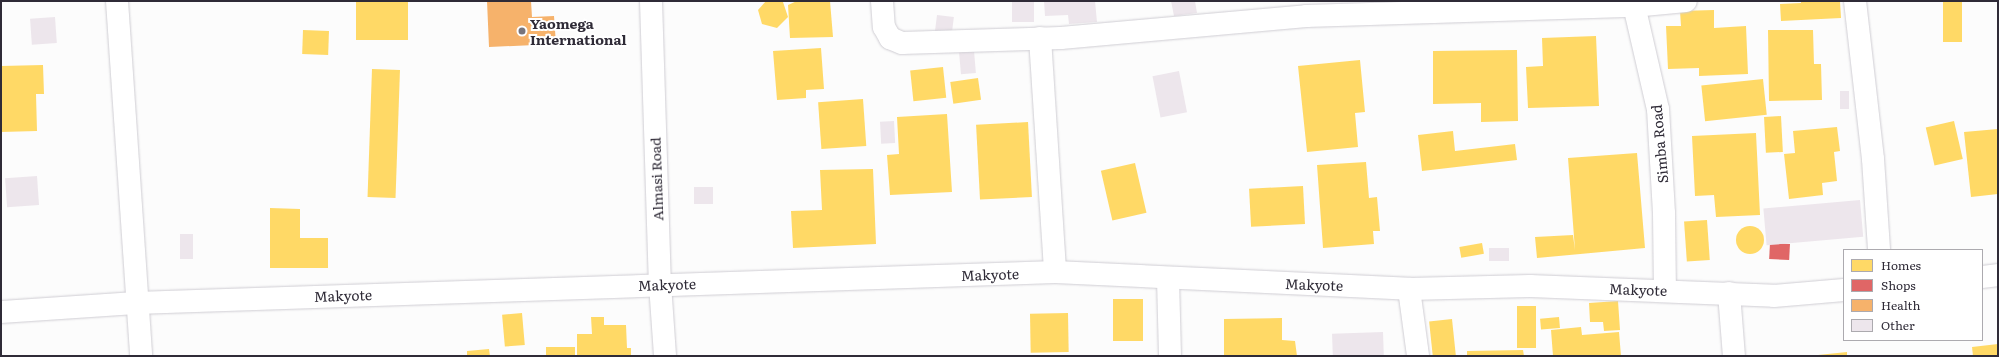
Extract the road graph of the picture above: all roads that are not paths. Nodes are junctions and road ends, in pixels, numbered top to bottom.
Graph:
1 (117, 1) edge
2 (651, 1) edge
3 (882, 1) edge
4 (1686, 1) edge
5 (1855, 1) edge
6 (1633, 3) edge
7 (1040, 38) junction
8 (1878, 249) edge
9 (1055, 272) junction
10 (1998, 275) edge
11 (1983, 277) edge
12 (1168, 279) junction
13 (660, 284) junction
14 (1409, 289) junction
15 (1665, 290) junction
16 (1843, 290) edge
17 (1729, 294) junction
18 (136, 303) junction
19 (1, 312) edge
20 (141, 356) edge
21 (665, 356) edge
22 (1170, 356) edge
23 (1418, 356) edge
24 (1734, 356) edge

1 - 18 street
2 - 13 street, Almasi Road
3 - 7 street
4 - 6 street
5 - 8 street
6 - 7 street
6 - 15 street, Simba Road
7 - 9 street
9 - 12 street, Makyote
9 - 13 street, Makyote
10 - 11 street
12 - 14 street, Makyote
12 - 22 street
13 - 18 street, Makyote
13 - 21 street, Almasi Road
14 - 15 street, Makyote
14 - 23 street
15 - 17 street, Makyote
16 - 17 street, Makyote
17 - 24 street
18 - 19 street, Makyote
18 - 20 street

